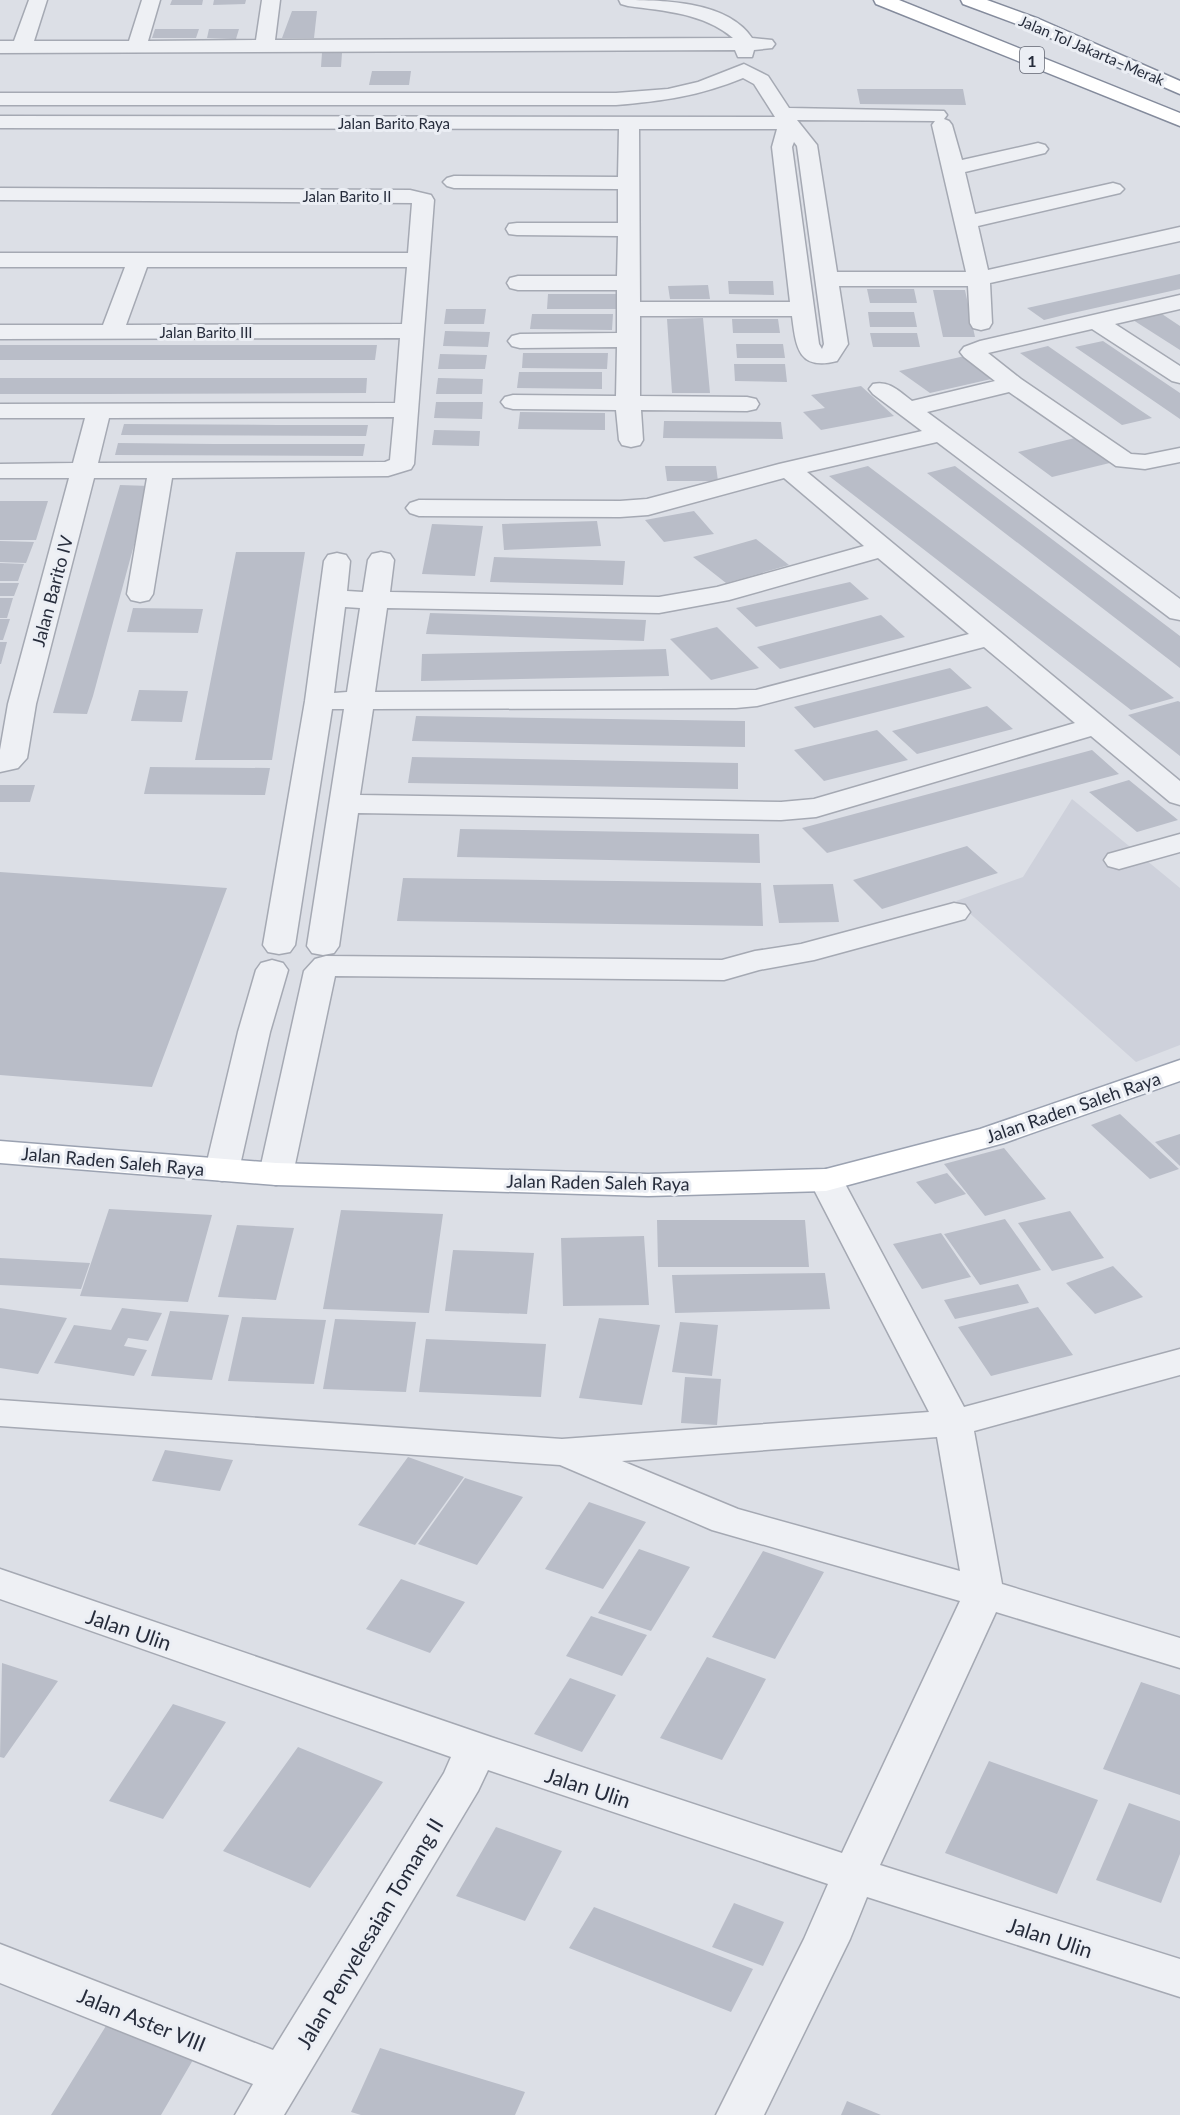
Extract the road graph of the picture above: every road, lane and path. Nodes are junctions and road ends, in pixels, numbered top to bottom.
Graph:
1 (38, 0) edge
2 (151, 0) edge
3 (271, 0) edge
4 (628, 0) edge
5 (684, 0) edge
6 (883, 0) edge
7 (970, 0) edge
8 (663, 2) edge
9 (765, 44) junction
10 (744, 45) junction
11 (137, 46) junction
12 (266, 46) junction
13 (0, 47) edge
14 (22, 47) junction
15 (756, 77) junction
16 (1180, 88) edge
17 (0, 99) edge
18 (783, 113) junction
19 (1180, 120) edge
20 (0, 122) edge
21 (629, 124) junction
22 (1038, 149) dead end
23 (954, 168) junction
24 (454, 182) dead end
25 (629, 183) junction
26 (1113, 189) dead end
27 (0, 194) edge
28 (788, 200) junction
29 (814, 200) junction
30 (967, 222) junction
31 (517, 229) dead end
32 (629, 230) junction
33 (1180, 234) edge
34 (138, 260) junction
35 (418, 260) junction
36 (0, 261) edge
37 (826, 279) junction
38 (979, 279) junction
39 (518, 283) dead end
40 (628, 283) junction
41 (1180, 302) edge
42 (628, 309) junction
43 (802, 309) junction
44 (1096, 322) junction
45 (981, 323) dead end
46 (413, 331) junction
47 (0, 332) edge
48 (112, 332) junction
49 (628, 340) junction
50 (520, 341) dead end
51 (1180, 376) edge
52 (1013, 384) junction
53 (881, 389) dead end
54 (513, 402) dead end
55 (628, 404) junction
56 (747, 404) dead end
57 (907, 409) junction
58 (406, 410) junction
59 (0, 411) edge
60 (99, 411) junction
61 (941, 434) junction
62 (631, 440) dead end
63 (1180, 455) edge
64 (788, 469) junction
65 (161, 470) junction
66 (0, 471) edge
67 (84, 471) junction
68 (419, 508) dead end
69 (884, 548) junction
70 (337, 561) dead end
71 (381, 561) dead end
72 (140, 594) dead end
73 (333, 599) junction
74 (376, 600) junction
75 (1180, 612) edge
76 (990, 637) junction
77 (319, 701) junction
78 (361, 701) junction
79 (11, 704) edge
80 (1096, 726) junction
81 (0, 763) edge
82 (1180, 796) edge
83 (345, 804) junction
84 (1180, 843) edge
85 (1119, 860) dead end
86 (954, 912) dead end
87 (275, 957) junction
88 (324, 958) junction
89 (1180, 1070) edge
90 (0, 1152) edge
91 (222, 1170) junction
92 (276, 1174) junction
93 (826, 1180) junction
94 (1180, 1362) edge
95 (0, 1413) edge
96 (954, 1423) junction
97 (562, 1452) junction
98 (0, 1584) edge
99 (984, 1593) junction
100 (1180, 1653) edge
101 (476, 1749) junction
102 (854, 1874) junction
103 (0, 1963) edge
104 (1180, 1978) edge
105 (283, 2075) junction
106 (259, 2115) edge
107 (740, 2115) edge

1 - 14 street
2 - 11 street
3 - 12 street
4 - 8 street
5 - 9 street
6 - 19 main road, Jalan Tol Jakarta–Merak / 1
7 - 16 main road, Jalan Tol Jakarta–Merak / 1
8 - 10 street
9 - 10 street
9 - 15 street
10 - 12 street
10 - 15 street
11 - 12 street
11 - 14 street
13 - 14 street
15 - 17 street, Jalan Barito Raya
15 - 18 street
18 - 21 street, Jalan Barito Raya
18 - 23 street, Jalan Barito Raya
18 - 28 street
18 - 29 street
20 - 21 street, Jalan Barito Raya
21 - 25 street
22 - 23 street
23 - 30 street
24 - 25 street
25 - 32 street
26 - 30 street
27 - 35 street, Jalan Barito II
28 - 29 street
28 - 43 street
29 - 37 street
30 - 38 street
31 - 32 street
32 - 40 street
33 - 38 street
34 - 35 street
34 - 36 street
34 - 48 street
35 - 46 street, Jalan Barito II
37 - 38 street
37 - 43 street
38 - 45 street
39 - 40 street
40 - 42 street
41 - 44 street
42 - 43 street
42 - 49 street
44 - 51 street
44 - 52 street
46 - 48 street, Jalan Barito III
46 - 58 street, Jalan Barito II
47 - 48 street, Jalan Barito III
49 - 50 street
49 - 55 street
52 - 57 street
52 - 63 street
53 - 57 street
54 - 55 street
55 - 56 street
55 - 62 street
57 - 61 street
58 - 60 street
58 - 65 street, Jalan Barito II
59 - 60 street
60 - 67 street, Jalan Barito IV
61 - 64 street
61 - 75 street
64 - 68 street
64 - 69 street
65 - 67 street
65 - 72 street
66 - 67 street
67 - 79 street, Jalan Barito IV
69 - 74 street
69 - 76 street
70 - 73 street
71 - 74 street
73 - 74 street
73 - 77 street
74 - 78 street
76 - 78 street
76 - 80 street
77 - 78 street
77 - 87 street
78 - 83 street
79 - 81 street, Jalan Barito IV
80 - 82 street
80 - 83 street
83 - 88 street
84 - 85 street
86 - 88 street
87 - 88 street
87 - 91 street
88 - 92 street
89 - 93 main road, Jalan Raden Saleh Raya
90 - 91 main road, Jalan Raden Saleh Raya
91 - 92 main road, Jalan Raden Saleh Raya
92 - 93 main road, Jalan Raden Saleh Raya
93 - 96 street
94 - 96 street
95 - 97 street
96 - 97 street
96 - 99 street
97 - 99 street
98 - 101 street, Jalan Ulin
99 - 100 street
99 - 102 street
101 - 102 street, Jalan Ulin
101 - 105 street, Jalan Penyelesaian Tomang II
102 - 104 street, Jalan Ulin
102 - 107 street
103 - 105 street, Jalan Aster VIII
105 - 106 street, Jalan Penyelesaian Tomang II

